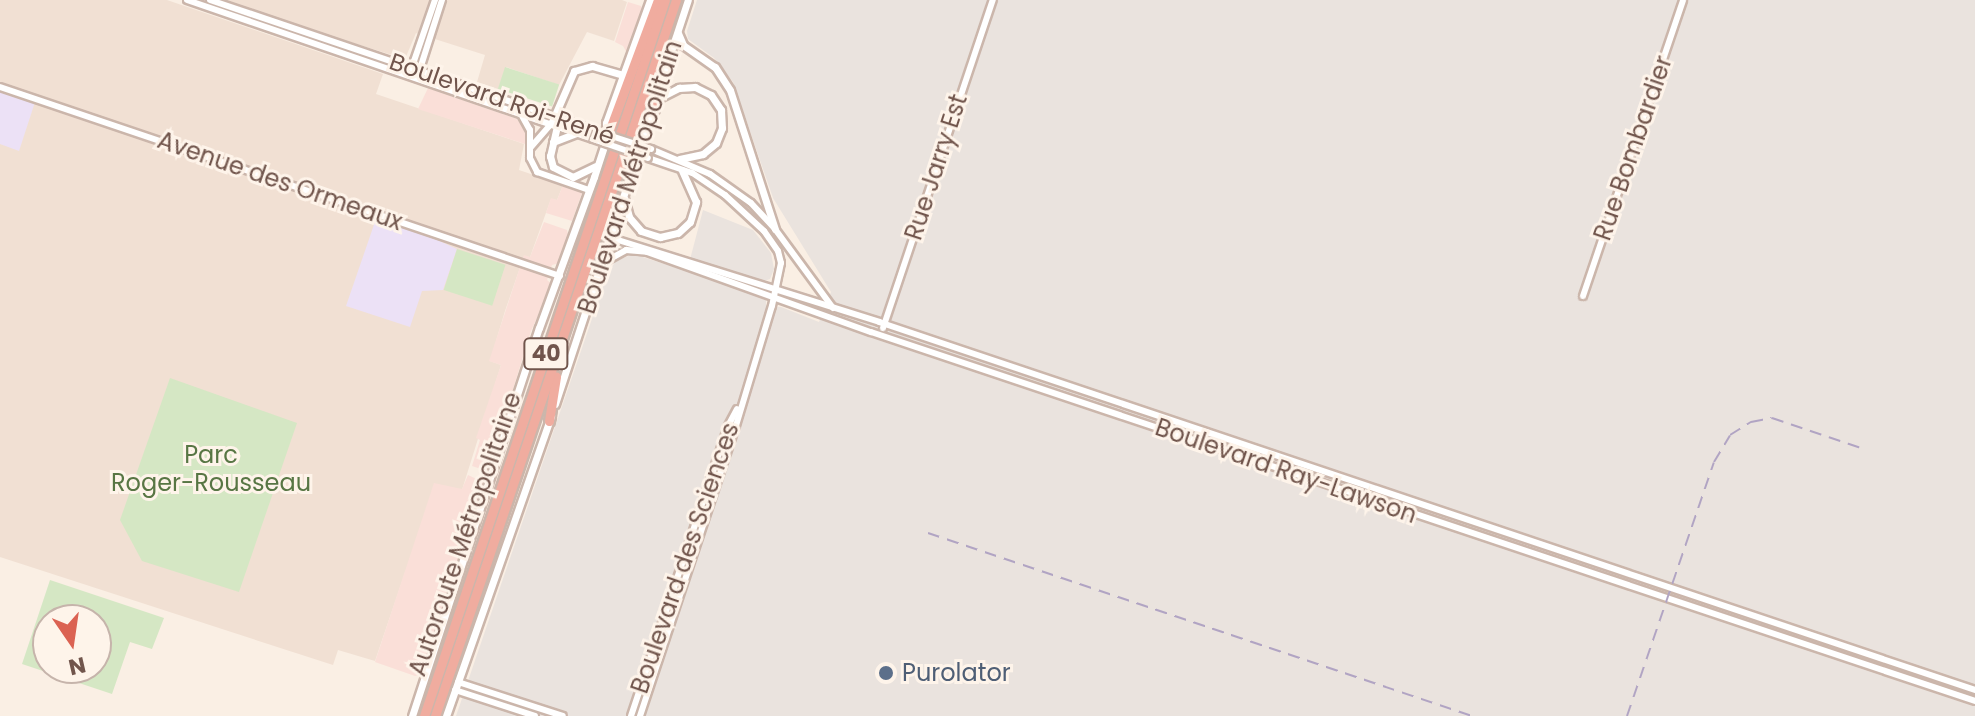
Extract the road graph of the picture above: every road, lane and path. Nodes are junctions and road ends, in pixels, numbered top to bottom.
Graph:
1 (187, 0) edge
2 (210, 0) edge
3 (435, 0) edge
4 (442, 0) edge
5 (650, 0) edge
6 (658, 0) edge
7 (665, 0) edge
8 (676, 0) edge
9 (688, 0) edge
10 (993, 0) edge
11 (1683, 0) edge
12 (677, 32) junction
13 (661, 46) junction
14 (417, 70) junction
15 (623, 75) junction
16 (419, 80) junction
17 (0, 87) edge
18 (655, 104) junction
19 (521, 114) junction
20 (554, 122) junction
21 (576, 133) junction
22 (607, 137) junction
23 (553, 142) junction
24 (531, 147) junction
25 (680, 159) junction
26 (598, 165) junction
27 (682, 170) junction
28 (589, 190) junction
29 (624, 196) junction
30 (775, 229) junction
31 (610, 234) junction
32 (600, 265) junction
33 (560, 276) junction
34 (774, 294) junction
35 (1583, 296) dead end
36 (833, 308) junction
37 (884, 324) junction
38 (565, 331) junction
39 (880, 335) junction
40 (960, 350) junction
41 (956, 360) junction
42 (741, 402) junction
43 (549, 421) junction
44 (1872, 655) junction
45 (1869, 666) junction
46 (456, 686) junction
47 (1975, 690) edge
48 (1975, 701) edge
49 (412, 716) edge
50 (424, 716) edge
51 (435, 716) edge
52 (446, 716) edge
53 (535, 716) edge
54 (563, 716) edge
55 (631, 716) edge
56 (640, 716) edge

1 - 16 street, Boulevard Roi-René
2 - 14 street, Boulevard Roi-René
3 - 14 street
4 - 14 street
5 - 15 main road, Boulevard Métropolitain
6 - 22 highway
7 - 50 highway, Autoroute Métropolitaine / 40
8 - 13 highway, Autoroute Métropolitaine / 40
9 - 12 main road, Boulevard Métropolitain
10 - 37 street, Rue Jarry Est
11 - 35 street, Rue Bombardier
12 - 18 main road, Boulevard Métropolitain
12 - 30 main road
13 - 18 highway
13 - 38 highway, Autoroute Métropolitaine / 40
14 - 16 street
14 - 20 street, Boulevard Roi-René
15 - 20 main road
15 - 22 main road, Boulevard Métropolitain
16 - 19 street, Boulevard Roi-René
17 - 33 street, Avenue des Ormeaux
18 - 25 main road
18 - 29 main road, Boulevard Métropolitain
19 - 20 street, Boulevard Roi-René
19 - 24 street
20 - 21 street, Boulevard Roi-René
20 - 23 main road
20 - 24 street
20 - 25 street, Boulevard Roi-René, bridge
21 - 23 main road
21 - 27 street, Boulevard Roi-René, bridge
22 - 26 main road, Boulevard Métropolitain
23 - 26 main road
24 - 28 street
25 - 30 street, Boulevard Roi-René
26 - 28 main road, Boulevard Métropolitain
27 - 29 main road
27 - 34 street, Boulevard Roi-René
28 - 33 main road, Boulevard Métropolitain
29 - 31 main road, Boulevard Métropolitain
30 - 36 street, Boulevard Roi-René
31 - 32 main road, Boulevard Métropolitain
31 - 34 street, Boulevard Ray-Lawson
32 - 34 street, Boulevard Ray-Lawson
32 - 43 main road, Boulevard Métropolitain
33 - 49 main road, Boulevard Métropolitain
34 - 36 street, Boulevard Ray-Lawson
34 - 39 street, Boulevard Ray-Lawson
34 - 42 street, Boulevard des Sciences
36 - 37 street, Boulevard Ray-Lawson
37 - 39 street, Rue Jarry Est
37 - 40 street, Boulevard Ray-Lawson
38 - 43 highway
38 - 51 highway, Autoroute Métropolitaine / 40
39 - 41 street, Boulevard Ray-Lawson
40 - 41 street
40 - 44 street, Boulevard Ray-Lawson
41 - 45 street, Boulevard Ray-Lawson
42 - 55 street, Boulevard des Sciences
42 - 56 street, Boulevard des Sciences
43 - 46 main road, Boulevard Métropolitain
44 - 45 street
44 - 47 street, Boulevard Ray-Lawson
45 - 48 street, Boulevard Ray-Lawson
46 - 52 main road, Boulevard Métropolitain
46 - 53 street
46 - 54 street

